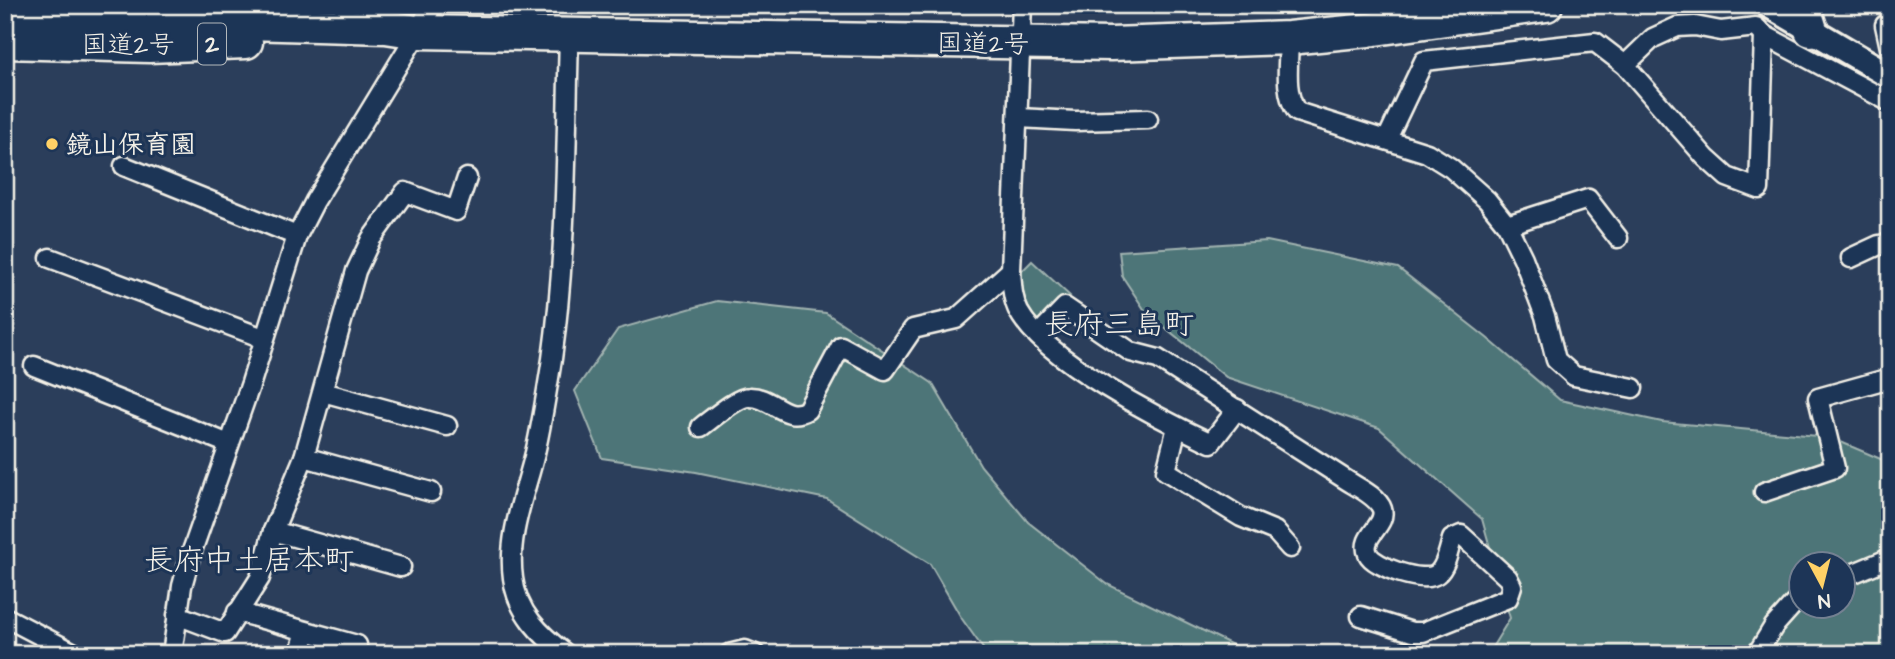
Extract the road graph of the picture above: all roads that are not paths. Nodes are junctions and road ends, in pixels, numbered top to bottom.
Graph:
1 (1022, 5) edge
2 (1546, 5) edge
3 (1769, 5) edge
4 (5, 16) edge
5 (1807, 17) edge
6 (425, 19) edge
7 (1885, 25) dead end
8 (569, 35) junction
9 (1764, 35) junction
10 (1289, 38) junction
11 (5, 42) edge
12 (1021, 43) junction
13 (1890, 48) edge
14 (1629, 61) junction
15 (1890, 76) edge
16 (1890, 102) edge
17 (1018, 118) junction
18 (1148, 119) dead end
19 (1387, 139) junction
20 (124, 166) dead end
21 (467, 178) dead end
22 (1507, 225) junction
23 (297, 236) junction
24 (1618, 238) dead end
25 (1890, 243) edge
26 (50, 258) dead end
27 (1851, 258) dead end
28 (1011, 270) junction
29 (1038, 335) junction
30 (264, 338) junction
31 (34, 366) dead end
32 (1890, 378) edge
33 (1633, 387) dead end
34 (323, 392) junction
35 (1237, 409) junction
36 (447, 426) dead end
37 (701, 427) dead end
38 (1177, 427) junction
39 (229, 444) junction
40 (303, 457) junction
41 (431, 492) dead end
42 (1764, 492) dead end
43 (273, 531) junction
44 (1290, 548) dead end
45 (1890, 558) edge
46 (401, 567) dead end
47 (1856, 572) edge
48 (237, 612) junction
49 (1786, 613) edge
50 (177, 615) junction
51 (1361, 616) dead end
52 (5, 617) edge
53 (306, 632) junction
54 (357, 645) dead end
55 (76, 654) edge
56 (172, 654) edge
57 (299, 654) edge
58 (566, 654) edge
59 (729, 654) edge
60 (755, 654) edge
61 (1757, 654) edge

1 - 12 street
2 - 10 highway, 国道2号 / 2
3 - 5 main road
4 - 6 highway, 国道2号 / 2
5 - 15 main road
6 - 8 highway, 国道2号 / 2
6 - 11 highway, 国道2号 / 2
6 - 23 street
7 - 13 street
8 - 12 highway, 国道2号 / 2
8 - 58 street
9 - 14 street
9 - 14 street
9 - 16 street
10 - 12 highway, 国道2号 / 2
10 - 19 street
12 - 17 street
14 - 19 street
17 - 18 street
17 - 28 street
19 - 22 street
20 - 23 street
21 - 34 street
22 - 24 street
22 - 33 street
23 - 30 street
25 - 27 street
26 - 30 street
28 - 29 street
28 - 37 street
29 - 35 street
29 - 38 street
30 - 39 street
31 - 39 street
32 - 42 street
34 - 36 street
34 - 40 street
35 - 38 street
35 - 51 street
38 - 44 street
39 - 50 street
40 - 41 street
40 - 43 street
43 - 46 street
43 - 48 street
45 - 47 street
48 - 50 street
48 - 53 street
49 - 61 street
50 - 56 street
52 - 55 street
53 - 54 street
53 - 57 street
59 - 60 street

